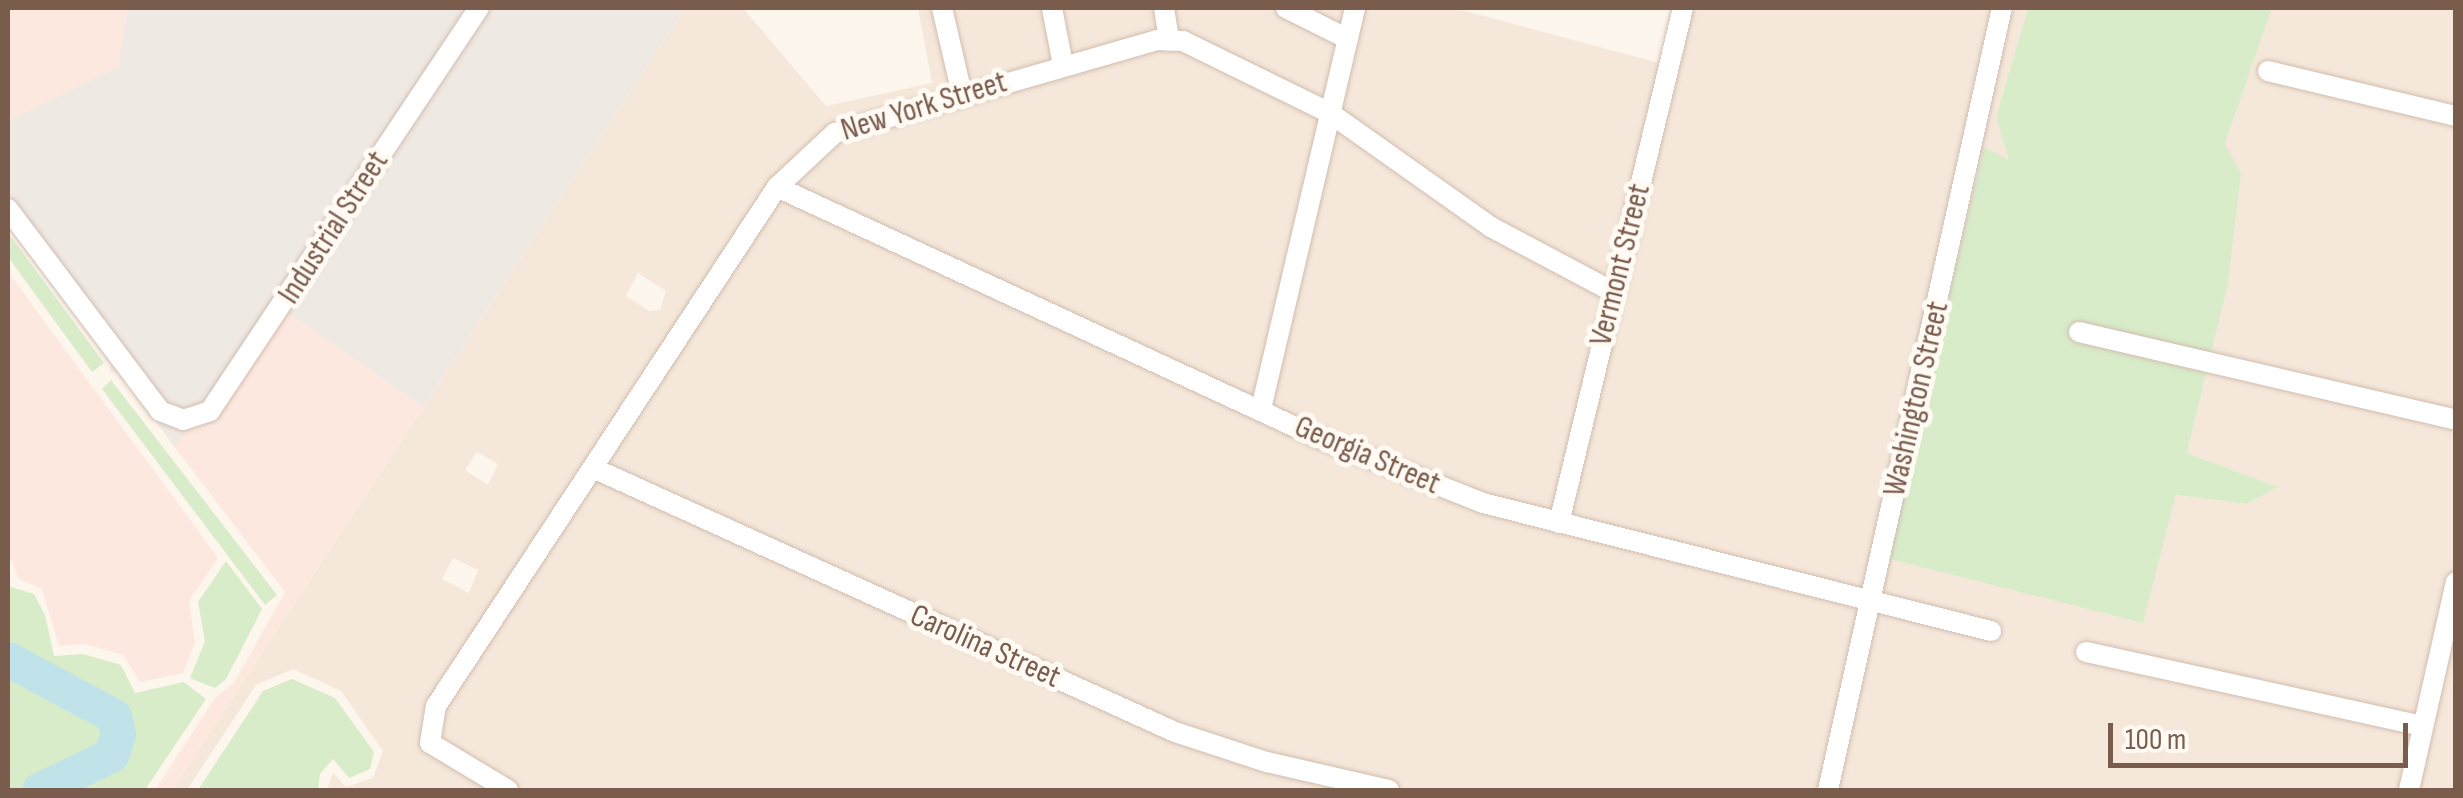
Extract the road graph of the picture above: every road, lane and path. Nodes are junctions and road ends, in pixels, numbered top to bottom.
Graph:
1 (478, 8) edge
2 (942, 8) edge
3 (1052, 8) edge
4 (1164, 8) edge
5 (1286, 8) edge
6 (1355, 8) edge
7 (1683, 8) edge
8 (2002, 8) edge
9 (1348, 38) junction
10 (1169, 40) junction
11 (1064, 66) junction
12 (2268, 71) dead end
13 (962, 94) junction
14 (1330, 113) junction
15 (2456, 116) edge
16 (777, 187) junction
17 (8, 209) edge
18 (1615, 294) junction
19 (2079, 332) dead end
20 (1261, 409) junction
21 (2456, 420) edge
22 (593, 468) junction
23 (1559, 523) junction
24 (2456, 582) edge
25 (1870, 601) junction
26 (1991, 631) dead end
27 (2086, 652) dead end
28 (2423, 726) junction
29 (508, 790) edge
30 (1389, 790) edge
31 (1828, 790) edge
32 (2409, 790) edge

1 - 17 street, Industrial Street
2 - 13 street
3 - 11 street
4 - 10 street
5 - 9 street
6 - 9 street
7 - 18 street, Vermont Street
8 - 25 street, Washington Street
9 - 14 street
10 - 11 street, New York Street
10 - 14 street, New York Street
11 - 13 street, New York Street
12 - 15 street
13 - 16 street, New York Street
14 - 18 street, New York Street
14 - 20 street
16 - 20 street, Georgia Street
16 - 22 street, New York Street
18 - 23 street, Vermont Street
19 - 21 street
20 - 23 street, Georgia Street
22 - 29 street, New York Street
22 - 30 street, Carolina Street
23 - 25 street, Georgia Street
24 - 28 street
25 - 26 street, Georgia Street
25 - 31 street, Washington Street
27 - 28 street
28 - 32 street

